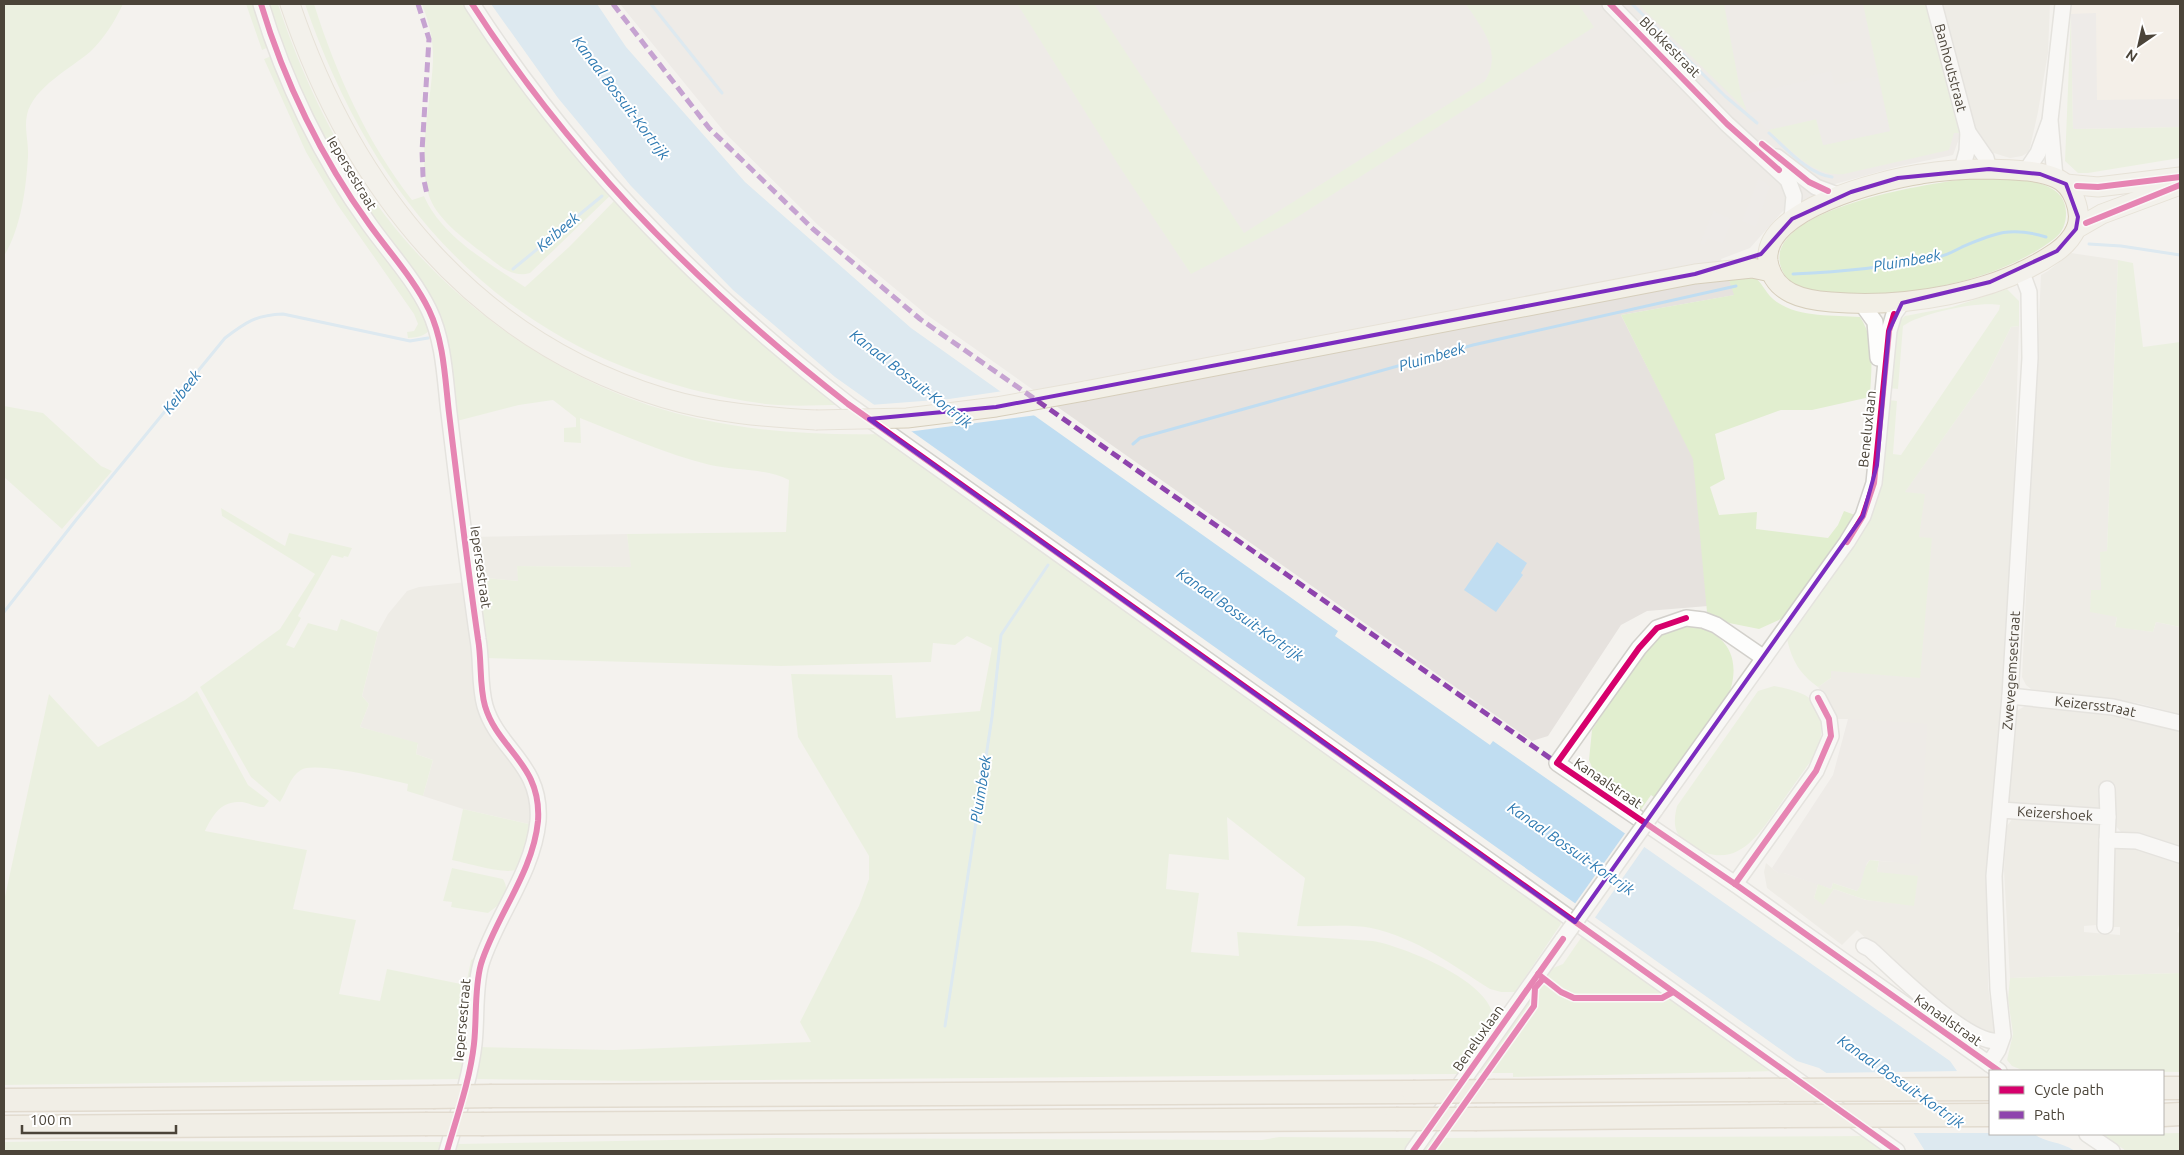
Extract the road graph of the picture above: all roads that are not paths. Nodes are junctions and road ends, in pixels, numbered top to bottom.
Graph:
1 (261, 4) edge
2 (290, 4) edge
3 (472, 4) edge
4 (1610, 4) edge
5 (1934, 4) edge
6 (2063, 4) edge
7 (1713, 107) junction
8 (2050, 120) junction
9 (1968, 132) junction
10 (1989, 168) junction
11 (1962, 169) junction
12 (2026, 171) junction
13 (2180, 177) edge
14 (2060, 181) junction
15 (2180, 185) edge
16 (1837, 198) junction
17 (1792, 219) junction
18 (2076, 229) junction
19 (1768, 247) junction
20 (1771, 272) junction
21 (1695, 274) junction
22 (2012, 274) junction
23 (1902, 303) junction
24 (1862, 304) junction
25 (1880, 414) junction
26 (1764, 658) junction
27 (2010, 696) junction
28 (1818, 698) dead end
29 (2180, 723) edge
30 (2107, 789) dead end
31 (2001, 810) junction
32 (2108, 817) junction
33 (2107, 840) junction
34 (2180, 855) edge
35 (1735, 884) junction
36 (2105, 926) dead end
37 (1864, 946) dead end
38 (2000, 1041) junction
39 (1994, 1068) edge
40 (2164, 1088) edge
41 (2180, 1088) edge
42 (1989, 1089) edge
43 (4, 1100) edge
44 (2180, 1114) edge
45 (1989, 1115) edge
46 (2164, 1115) edge
47 (4, 1127) edge
48 (2088, 1135) edge
49 (447, 1151) edge
50 (1413, 1151) edge
51 (1896, 1151) edge
52 (2112, 1151) edge

1 - 49 street, Iepersestraat
2 - 21 main road, bridge
3 - 51 street
4 - 7 street, Blokkestraat
5 - 9 street, Banhoutstraat
6 - 8 street
7 - 16 street, Blokkestraat
7 - 17 street, Blokkestraat
8 - 12 street
8 - 14 street
9 - 10 street, Banhoutstraat
9 - 11 street, Banhoutstraat
10 - 11 main road
10 - 12 main road
11 - 16 main road
12 - 14 main road
13 - 14 main road
14 - 18 main road
15 - 18 main road
16 - 17 main road
17 - 19 main road
18 - 22 main road
19 - 20 main road
19 - 21 main road
20 - 21 main road
20 - 24 main road
22 - 23 main road
22 - 27 street, Zwevegemsestraat
23 - 24 main road
23 - 25 street, Beneluxlaan
24 - 25 street, Beneluxlaan
25 - 26 street, Beneluxlaan
26 - 35 street, Kanaalstraat
26 - 50 street, Beneluxlaan, bridge
27 - 29 street, Keizersstraat
27 - 31 street, Zwevegemsestraat
28 - 35 street
30 - 32 street, Keizershoek
31 - 32 street, Keizershoek
31 - 38 street, Zwevegemsestraat
32 - 33 street, Keizershoek
33 - 34 street
33 - 36 street, Keizershoek
35 - 39 street, Kanaalstraat
37 - 38 street
38 - 39 street, Zwevegemsestraat
40 - 41 highway
42 - 43 highway, bridge
44 - 46 highway
45 - 47 highway, bridge
48 - 52 street

